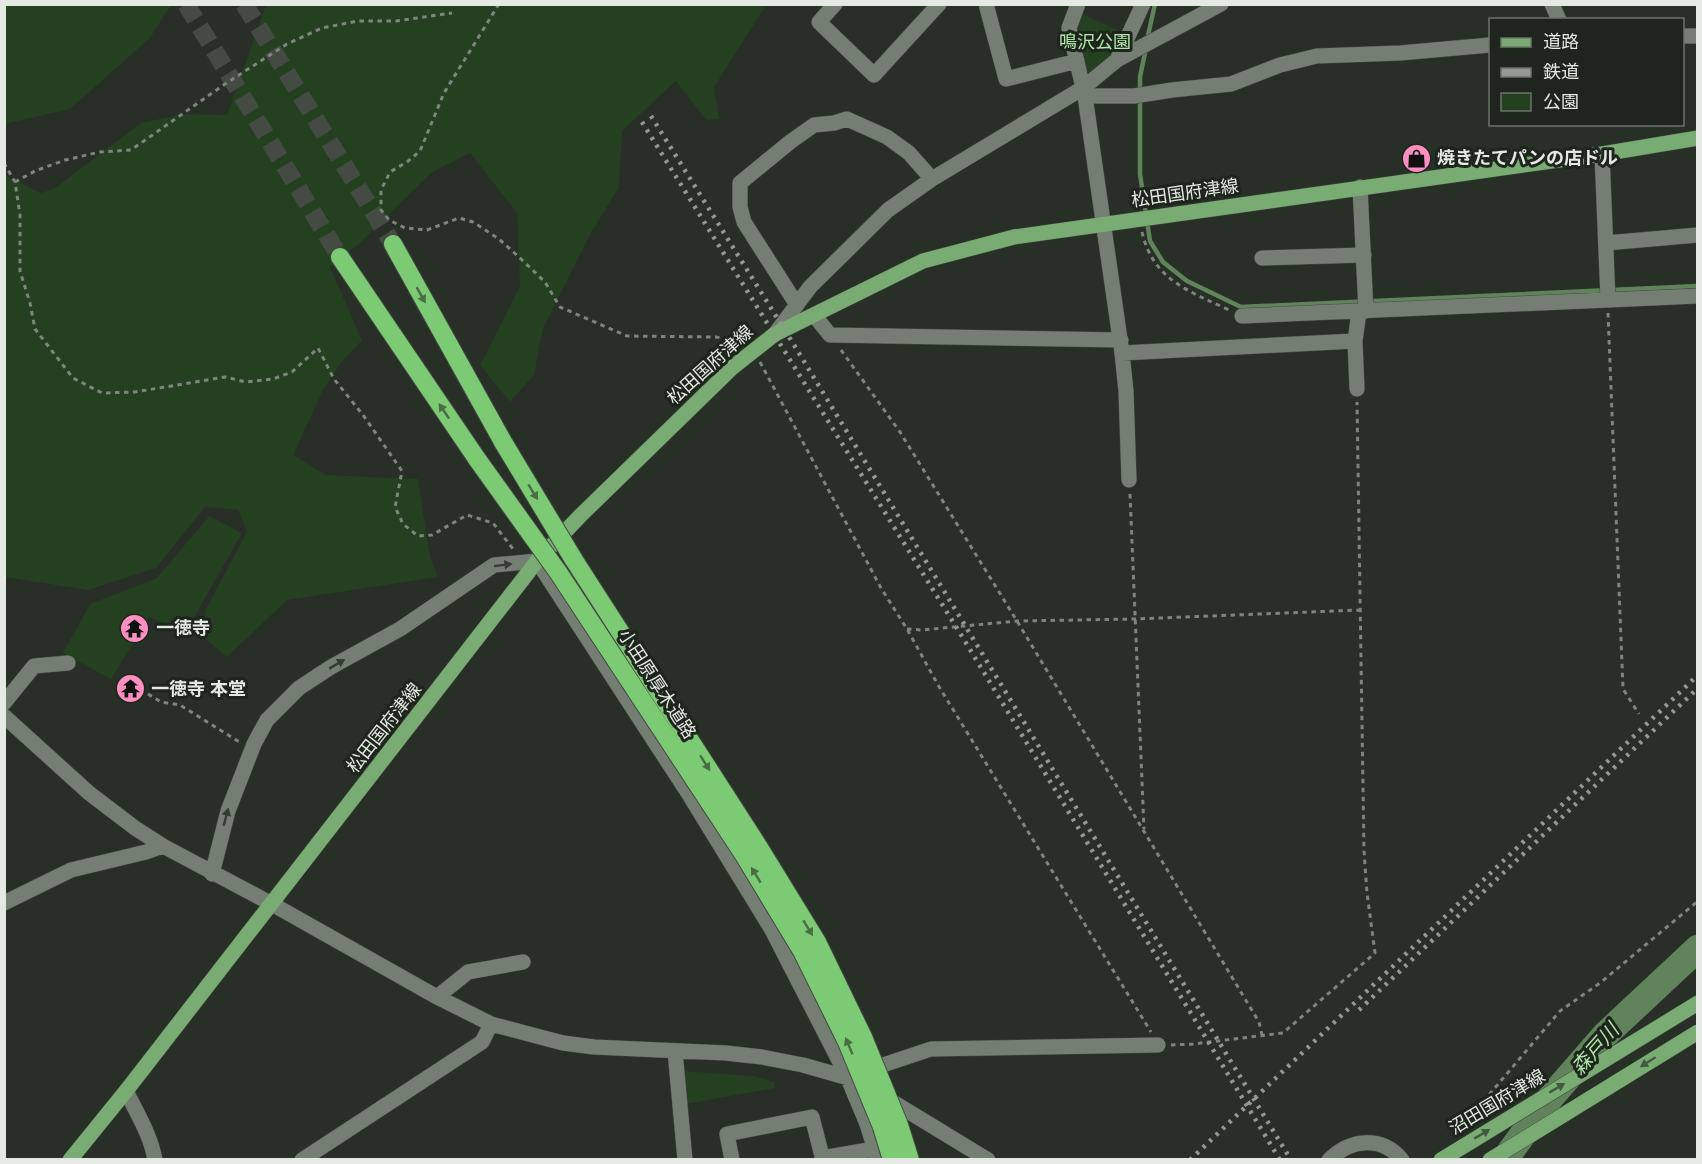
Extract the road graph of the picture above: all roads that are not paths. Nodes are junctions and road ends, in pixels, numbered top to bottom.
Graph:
1 (836, 4) edge
2 (939, 4) edge
3 (986, 4) edge
4 (1078, 4) edge
5 (1143, 4) edge
6 (1221, 4) edge
7 (1489, 45) edge
8 (1117, 60) junction
9 (1077, 61) junction
10 (1084, 92) junction
11 (1698, 138) edge
12 (1602, 154) junction
13 (932, 179) junction
14 (1360, 187) junction
15 (1103, 225) junction
16 (1698, 235) edge
17 (1606, 243) junction
18 (393, 244) tunnel mouth
19 (1364, 255) junction
20 (339, 257) tunnel mouth
21 (1262, 258) dead end
22 (1698, 296) edge
23 (1608, 299) junction
24 (797, 305) junction
25 (1362, 311) junction
26 (814, 315) junction
27 (1242, 316) road end
28 (775, 334) junction
29 (1355, 341) junction
30 (1121, 347) junction
31 (1357, 389) road end
32 (1129, 480) road end
33 (537, 561) junction
34 (68, 663) dead end
35 (4, 703) edge
36 (4, 716) edge
37 (163, 846) junction
38 (212, 874) junction
39 (4, 903) edge
40 (272, 904) junction
41 (523, 962) dead end
42 (436, 998) junction
43 (1698, 1003) edge
44 (491, 1024) junction
45 (1698, 1032) edge
46 (1158, 1045) road end
47 (675, 1052) junction
48 (847, 1076) junction
49 (126, 1091) junction
50 (876, 1154) edge
51 (822, 1159) edge
52 (70, 1160) edge
53 (155, 1160) edge
54 (302, 1160) edge
55 (685, 1160) edge
56 (732, 1160) edge
57 (892, 1160) edge
58 (910, 1160) edge
59 (988, 1160) edge
60 (1329, 1160) edge
61 (1402, 1160) edge
62 (1441, 1160) edge
63 (1490, 1160) edge

1 - 2 street
3 - 9 street
4 - 9 street
5 - 8 street
6 - 8 street
7 - 10 street
8 - 10 street
9 - 10 street
10 - 13 street
10 - 15 street
11 - 12 main road, 松田国府津線
12 - 14 main road, 松田国府津線
12 - 17 street
13 - 24 street
13 - 24 street
14 - 15 main road, 松田国府津線
14 - 19 street
15 - 26 main road, 松田国府津線
15 - 30 street
16 - 17 street
17 - 23 street
18 -> 58 highway, 小田原厚木道路, bridge
19 - 21 street
19 - 25 street
57 -> 20 highway, 小田原厚木道路, bridge
22 - 23 street
23 - 25 street
24 - 28 street
25 - 27 street
25 - 29 street
26 - 28 main road, 松田国府津線
26 - 30 street
28 - 33 main road, 松田国府津線
29 - 30 street
29 - 31 street
30 - 32 street
38 -> 33 street
33 - 40 main road, 松田国府津線
33 - 48 street
34 - 35 street
36 - 37 street
37 - 38 street
37 - 39 street
38 - 40 street
40 - 42 street
40 - 49 main road, 松田国府津線
41 - 42 street
42 - 44 street
62 -> 43 main road, 沼田国府津線
44 - 47 street
44 - 54 street
45 -> 63 main road
46 - 48 street
47 - 48 street
47 - 55 street
48 - 50 street
48 - 59 street
49 - 52 main road, 松田国府津線
49 - 53 street
50 - 51 street
51 - 56 street
60 - 61 street

